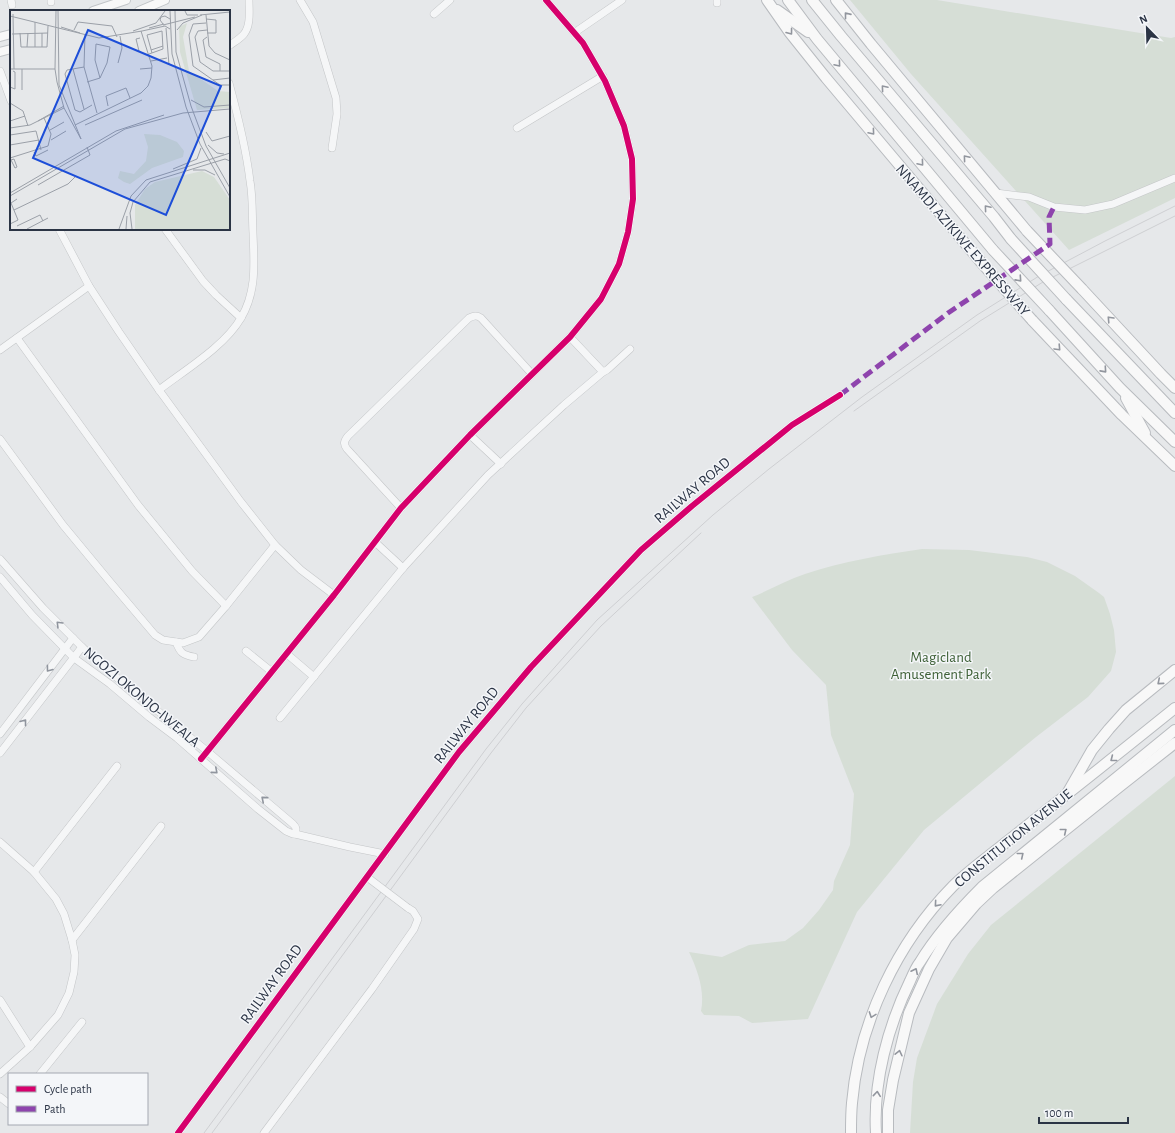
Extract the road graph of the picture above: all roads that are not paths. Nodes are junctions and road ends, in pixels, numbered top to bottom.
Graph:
1 (126, 0) edge
2 (165, 0) edge
3 (249, 0) edge
4 (300, 0) edge
5 (450, 0) edge
6 (546, 0) edge
7 (622, 0) edge
8 (788, 0) edge
9 (812, 0) edge
10 (836, 0) edge
11 (769, 3) edge
12 (96, 10) edge
13 (141, 10) edge
14 (434, 14) dead end
15 (574, 33) junction
16 (10, 34) edge
17 (0, 37) edge
18 (817, 39) junction
19 (230, 45) edge
20 (10, 49) edge
21 (0, 52) edge
22 (0, 71) edge
23 (602, 76) junction
24 (230, 87) edge
25 (10, 98) edge
26 (517, 128) dead end
27 (332, 148) dead end
28 (1175, 178) edge
29 (996, 193) junction
30 (60, 230) edge
31 (166, 230) edge
32 (89, 286) junction
33 (241, 318) junction
34 (570, 337) junction
35 (17, 338) junction
36 (630, 349) dead end
37 (0, 350) edge
38 (603, 372) junction
39 (532, 374) junction
40 (1144, 382) junction
41 (1120, 388) junction
42 (1175, 388) edge
43 (159, 390) junction
44 (840, 395) dead end
45 (1175, 402) edge
46 (1175, 413) edge
47 (470, 435) junction
48 (0, 439) edge
49 (1175, 442) edge
50 (1150, 443) junction
51 (501, 464) junction
52 (1175, 466) edge
53 (401, 508) junction
54 (375, 542) junction
55 (274, 545) junction
56 (0, 559) edge
57 (403, 568) junction
58 (0, 577) edge
59 (334, 594) junction
60 (226, 606) junction
61 (73, 638) junction
62 (176, 642) junction
63 (82, 647) junction
64 (65, 649) junction
65 (246, 651) dead end
66 (287, 654) junction
67 (194, 657) dead end
68 (74, 658) junction
69 (1175, 670) edge
70 (272, 672) junction
71 (314, 677) junction
72 (1175, 708) edge
73 (280, 718) dead end
74 (1175, 730) edge
75 (0, 734) edge
76 (1175, 743) edge
77 (1158, 750) junction
78 (207, 751) junction
79 (0, 753) edge
80 (201, 759) junction
81 (117, 766) dead end
82 (1066, 795) junction
83 (161, 826) dead end
84 (295, 834) junction
85 (0, 842) edge
86 (385, 854) junction
87 (34, 872) junction
88 (367, 877) junction
89 (72, 940) junction
90 (928, 969) junction
91 (0, 1000) edge
92 (82, 1022) dead end
93 (892, 1022) junction
94 (30, 1047) junction
95 (41, 1073) edge
96 (0, 1074) edge
97 (0, 1097) edge
98 (8, 1103) edge
99 (888, 1110) junction
100 (178, 1133) edge
101 (264, 1133) edge
102 (851, 1133) edge
103 (876, 1133) edge
104 (881, 1133) edge
105 (888, 1133) edge

1 - 12 main road
2 - 13 main road
3 - 19 street
4 - 27 street
5 - 14 street
6 - 15 street
7 - 15 street
8 - 18 highway, NNAMDI AZIKIWE EXPRESSWAY
40 -> 9 highway, bridge
29 -> 10 highway
11 - 18 highway
11 -> 50 highway, NNAMDI AZIKIWE EXPRESSWAY, bridge
15 - 23 street
16 - 17 main road
18 -> 41 highway, NNAMDI AZIKIWE EXPRESSWAY, bridge
20 - 21 main road
22 - 25 street
23 - 26 street
23 - 34 street
24 - 33 street
28 - 29 street
42 -> 29 highway, bridge
30 - 32 street
31 - 33 street
32 - 35 street
32 - 43 street
33 - 43 street
34 - 38 street
34 - 39 street
35 - 37 street
35 - 60 street
36 - 38 street
38 - 51 street
39 - 47 street
39 - 53 street
40 - 45 highway
40 - 46 highway
41 - 49 highway, NNAMDI AZIKIWE EXPRESSWAY
41 - 50 highway
43 - 55 street
44 - 86 street, RAILWAY ROAD
47 - 51 street
47 - 53 street
48 - 62 street
50 - 52 highway, NNAMDI AZIKIWE EXPRESSWAY
51 - 57 street
53 - 54 street
54 - 57 street
54 - 59 street
55 - 59 street
55 - 60 street
61 -> 56 street, NGOZI OKONJO-IWEALA
57 - 71 street
58 - 64 street, NGOZI OKONJO-IWEALA
59 - 66 street
60 - 62 street
61 - 63 street, NGOZI OKONJO-IWEALA
61 - 64 street
62 - 67 street
63 - 68 street
63 - 78 street, NGOZI OKONJO-IWEALA
64 - 68 street, NGOZI OKONJO-IWEALA
64 -> 75 street
65 - 70 street
66 - 70 street
66 - 71 street
79 -> 68 street
68 - 80 street, NGOZI OKONJO-IWEALA
69 -> 82 highway
70 - 78 street
71 - 73 street
72 -> 82 highway, CONSTITUTION AVENUE
74 - 77 highway, CONSTITUTION AVENUE
76 - 77 highway
90 -> 77 highway
93 -> 77 highway, CONSTITUTION AVENUE
78 - 80 street
84 -> 78 street, NGOZI OKONJO-IWEALA
80 -> 84 street, NGOZI OKONJO-IWEALA
81 - 87 street
82 -> 102 highway, CONSTITUTION AVENUE
83 - 89 street
84 - 86 street, NGOZI OKONJO-IWEALA
85 - 87 street
86 - 88 street, RAILWAY ROAD
87 - 89 street
88 - 100 street, RAILWAY ROAD
88 - 101 street, bridge
89 - 94 street
90 - 93 highway
99 -> 90 highway
91 - 94 street
92 - 95 street
103 -> 93 highway, CONSTITUTION AVENUE
94 - 96 street
97 - 98 street
99 - 104 highway
99 - 105 highway

